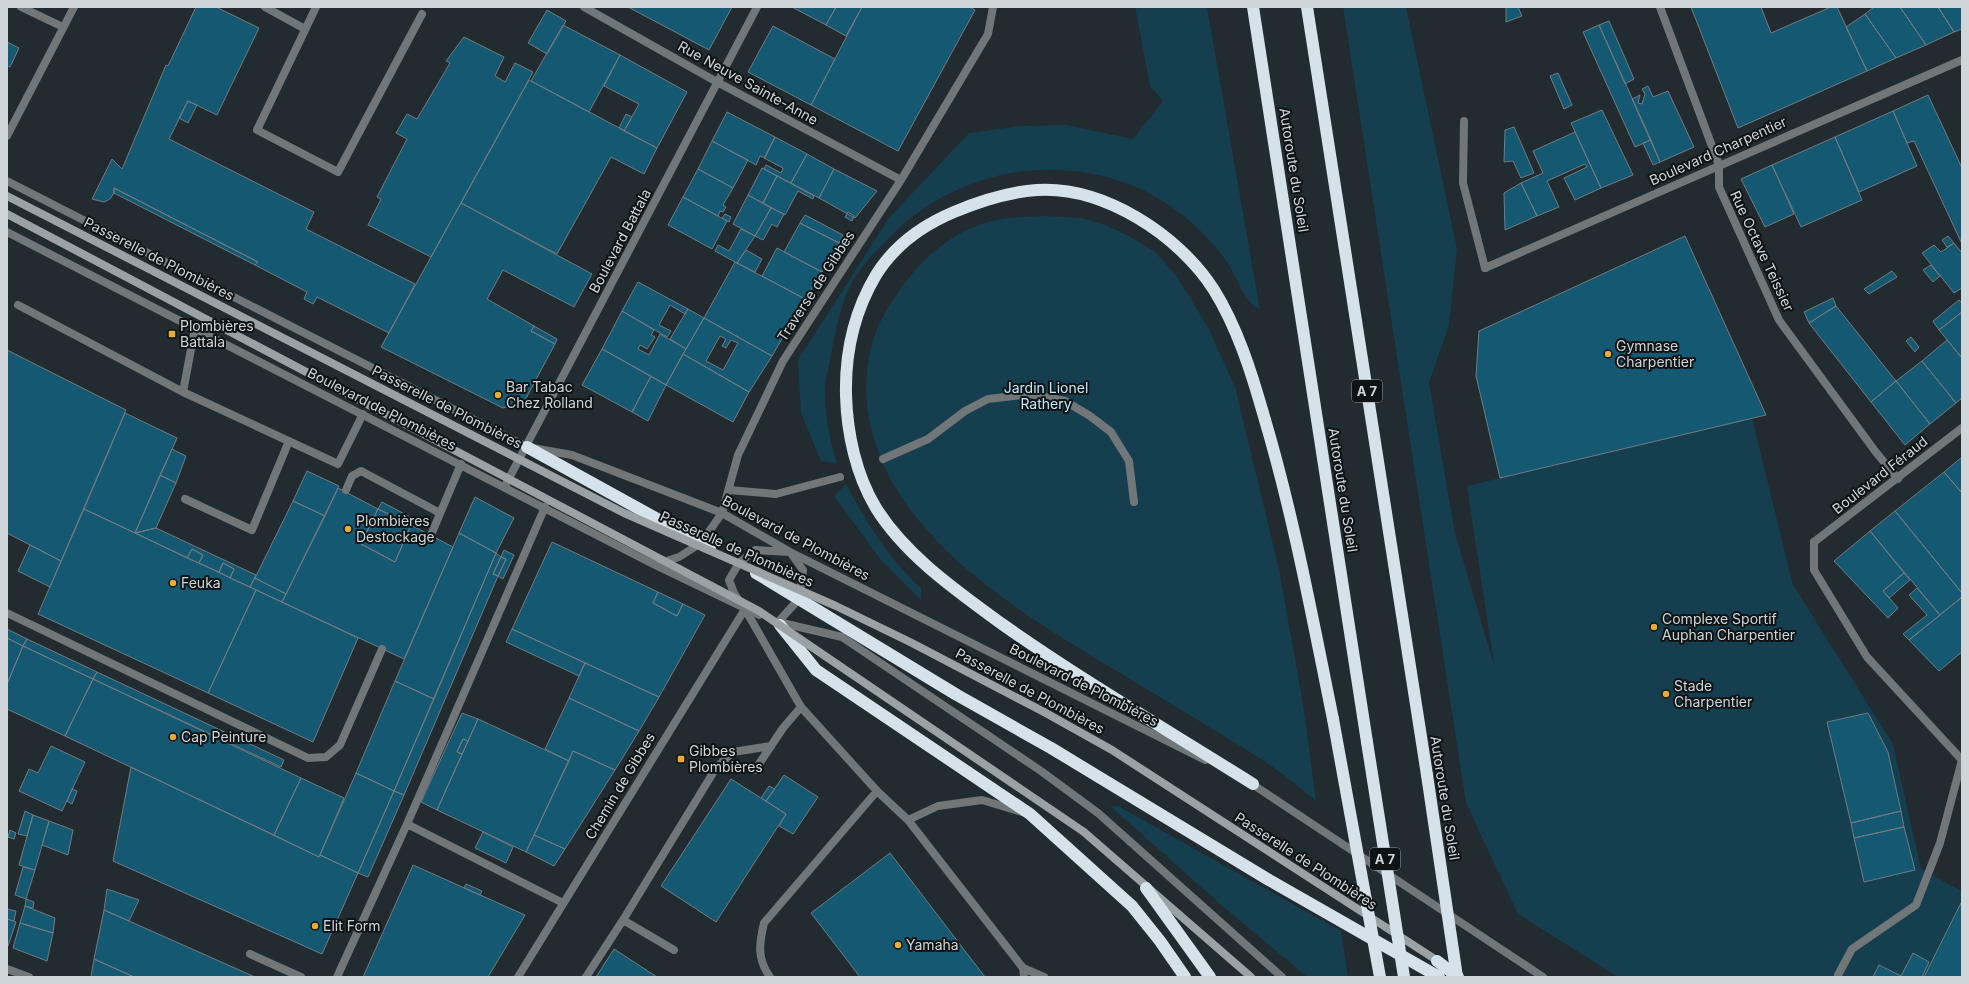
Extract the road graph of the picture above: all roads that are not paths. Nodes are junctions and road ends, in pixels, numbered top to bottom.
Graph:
1 (21, 7) edge
2 (74, 7) edge
3 (265, 7) edge
4 (316, 7) edge
5 (584, 7) edge
6 (757, 7) edge
7 (993, 7) edge
8 (1253, 7) edge
9 (1307, 7) edge
10 (1660, 7) edge
11 (422, 14) dead end
12 (63, 27) junction
13 (305, 29) junction
14 (1962, 60) edge
15 (717, 82) junction
16 (1464, 121) dead end
17 (7, 136) edge
18 (1719, 165) junction
19 (901, 180) junction
20 (7, 181) edge
21 (7, 196) edge
22 (7, 214) edge
23 (7, 232) edge
24 (18, 305) dead end
25 (195, 328) junction
26 (183, 392) junction
27 (363, 414) junction
28 (1962, 428) edge
29 (289, 441) junction
30 (527, 447) junction
31 (883, 459) dead end
32 (461, 464) junction
33 (840, 477) dead end
34 (1898, 479) junction
35 (505, 486) junction
36 (346, 490) dead end
37 (729, 490) junction
38 (184, 499) dead end
39 (1134, 502) dead end
40 (546, 507) junction
41 (440, 512) junction
42 (722, 513) junction
43 (430, 535) dead end
44 (701, 543) junction
45 (790, 552) junction
46 (739, 563) junction
47 (655, 564) junction
48 (799, 599) junction
49 (745, 609) junction
50 (7, 613) edge
51 (778, 622) junction
52 (382, 649) dead end
53 (801, 707) junction
54 (771, 746) junction
55 (755, 770) dead end
56 (1253, 784) junction
57 (878, 791) junction
58 (1030, 814) junction
59 (908, 820) junction
60 (407, 824) junction
61 (1146, 888) junction
62 (563, 903) junction
63 (623, 920) junction
64 (674, 950) dead end
65 (250, 954) dead end
66 (1437, 961) junction
67 (1022, 968) junction
68 (7, 969) edge
69 (1838, 975) dead end
70 (29, 977) edge
71 (301, 977) edge
72 (337, 977) edge
73 (518, 977) edge
74 (586, 977) edge
75 (770, 977) edge
76 (1024, 977) edge
77 (1044, 977) edge
78 (1185, 977) edge
79 (1210, 977) edge
80 (1251, 977) edge
81 (1282, 977) edge
82 (1380, 977) edge
83 (1404, 977) edge
84 (1439, 977) edge
85 (1457, 977) edge
86 (1464, 977) edge
87 (1543, 977) edge

1 - 12 street
2 - 12 street
3 - 13 street
4 - 13 street
5 - 15 street, Rue Neuve Sainte-Anne
6 - 15 street, Boulevard Battala
7 - 19 street, Traverse de Gibbes
8 - 83 highway, Autoroute du Soleil / A 7, bridge
9 - 85 highway, Autoroute du Soleil / A 7, bridge
10 - 18 street, Rue Octave Teissier
11 - 13 street
12 - 17 street
14 - 18 street, Boulevard Charpentier
15 - 19 street, Rue Neuve Sainte-Anne
15 - 30 street, Boulevard Battala
16 - 18 street, Boulevard Charpentier
18 - 34 street, Rue Octave Teissier
19 - 37 street, Traverse de Gibbes
20 - 30 street, Boulevard de Plombières
21 - 66 main road, Passerelle de Plombières, bridge
22 - 61 main road, bridge
23 - 25 street, Boulevard de Plombières
24 - 26 street
25 - 26 street
25 - 27 street, Boulevard de Plombières
26 - 29 street
27 - 29 street
27 - 32 street, Boulevard de Plombières
28 - 34 street, Boulevard Féraud
29 - 38 street
30 - 35 street, Boulevard Battala
30 - 42 street, Boulevard de Plombières
30 - 44 highway
31 - 39 street
32 - 35 street, Boulevard de Plombières
32 - 41 street
33 - 37 street
34 - 69 street, Boulevard Féraud
35 - 40 street, Boulevard de Plombières
36 - 41 street
37 - 42 street, Traverse de Gibbes
40 - 47 street, Boulevard de Plombières
40 - 60 street
41 - 43 street
42 - 44 street, Traverse de Gibbes
42 - 45 street, Boulevard de Plombières
44 - 46 highway
44 - 47 street, Traverse de Gibbes
45 - 46 street
45 - 48 street
45 - 56 street, Boulevard de Plombières
46 - 48 highway
46 - 49 street
47 - 49 street, Boulevard de Plombières
48 - 51 street
48 - 84 highway
49 - 51 street, Boulevard de Plombières
49 - 53 street
49 - 62 street, Chemin de Gibbes
50 - 52 street
51 - 58 highway
51 - 81 street, Boulevard de Plombières
53 - 54 street
53 - 57 street
54 - 55 street
54 - 63 street
56 - 82 highway, bridge
56 - 87 street, Boulevard de Plombières
57 - 59 street
57 - 75 street
58 - 59 street
58 - 78 highway
59 - 67 street
60 - 62 street
60 - 72 street
61 - 79 highway
61 - 80 main road
62 - 73 street, Chemin de Gibbes
63 - 64 street
63 - 74 street
65 - 71 street
66 - 85 highway
66 - 86 main road, Passerelle de Plombières
67 - 76 street
67 - 77 street
68 - 70 street

